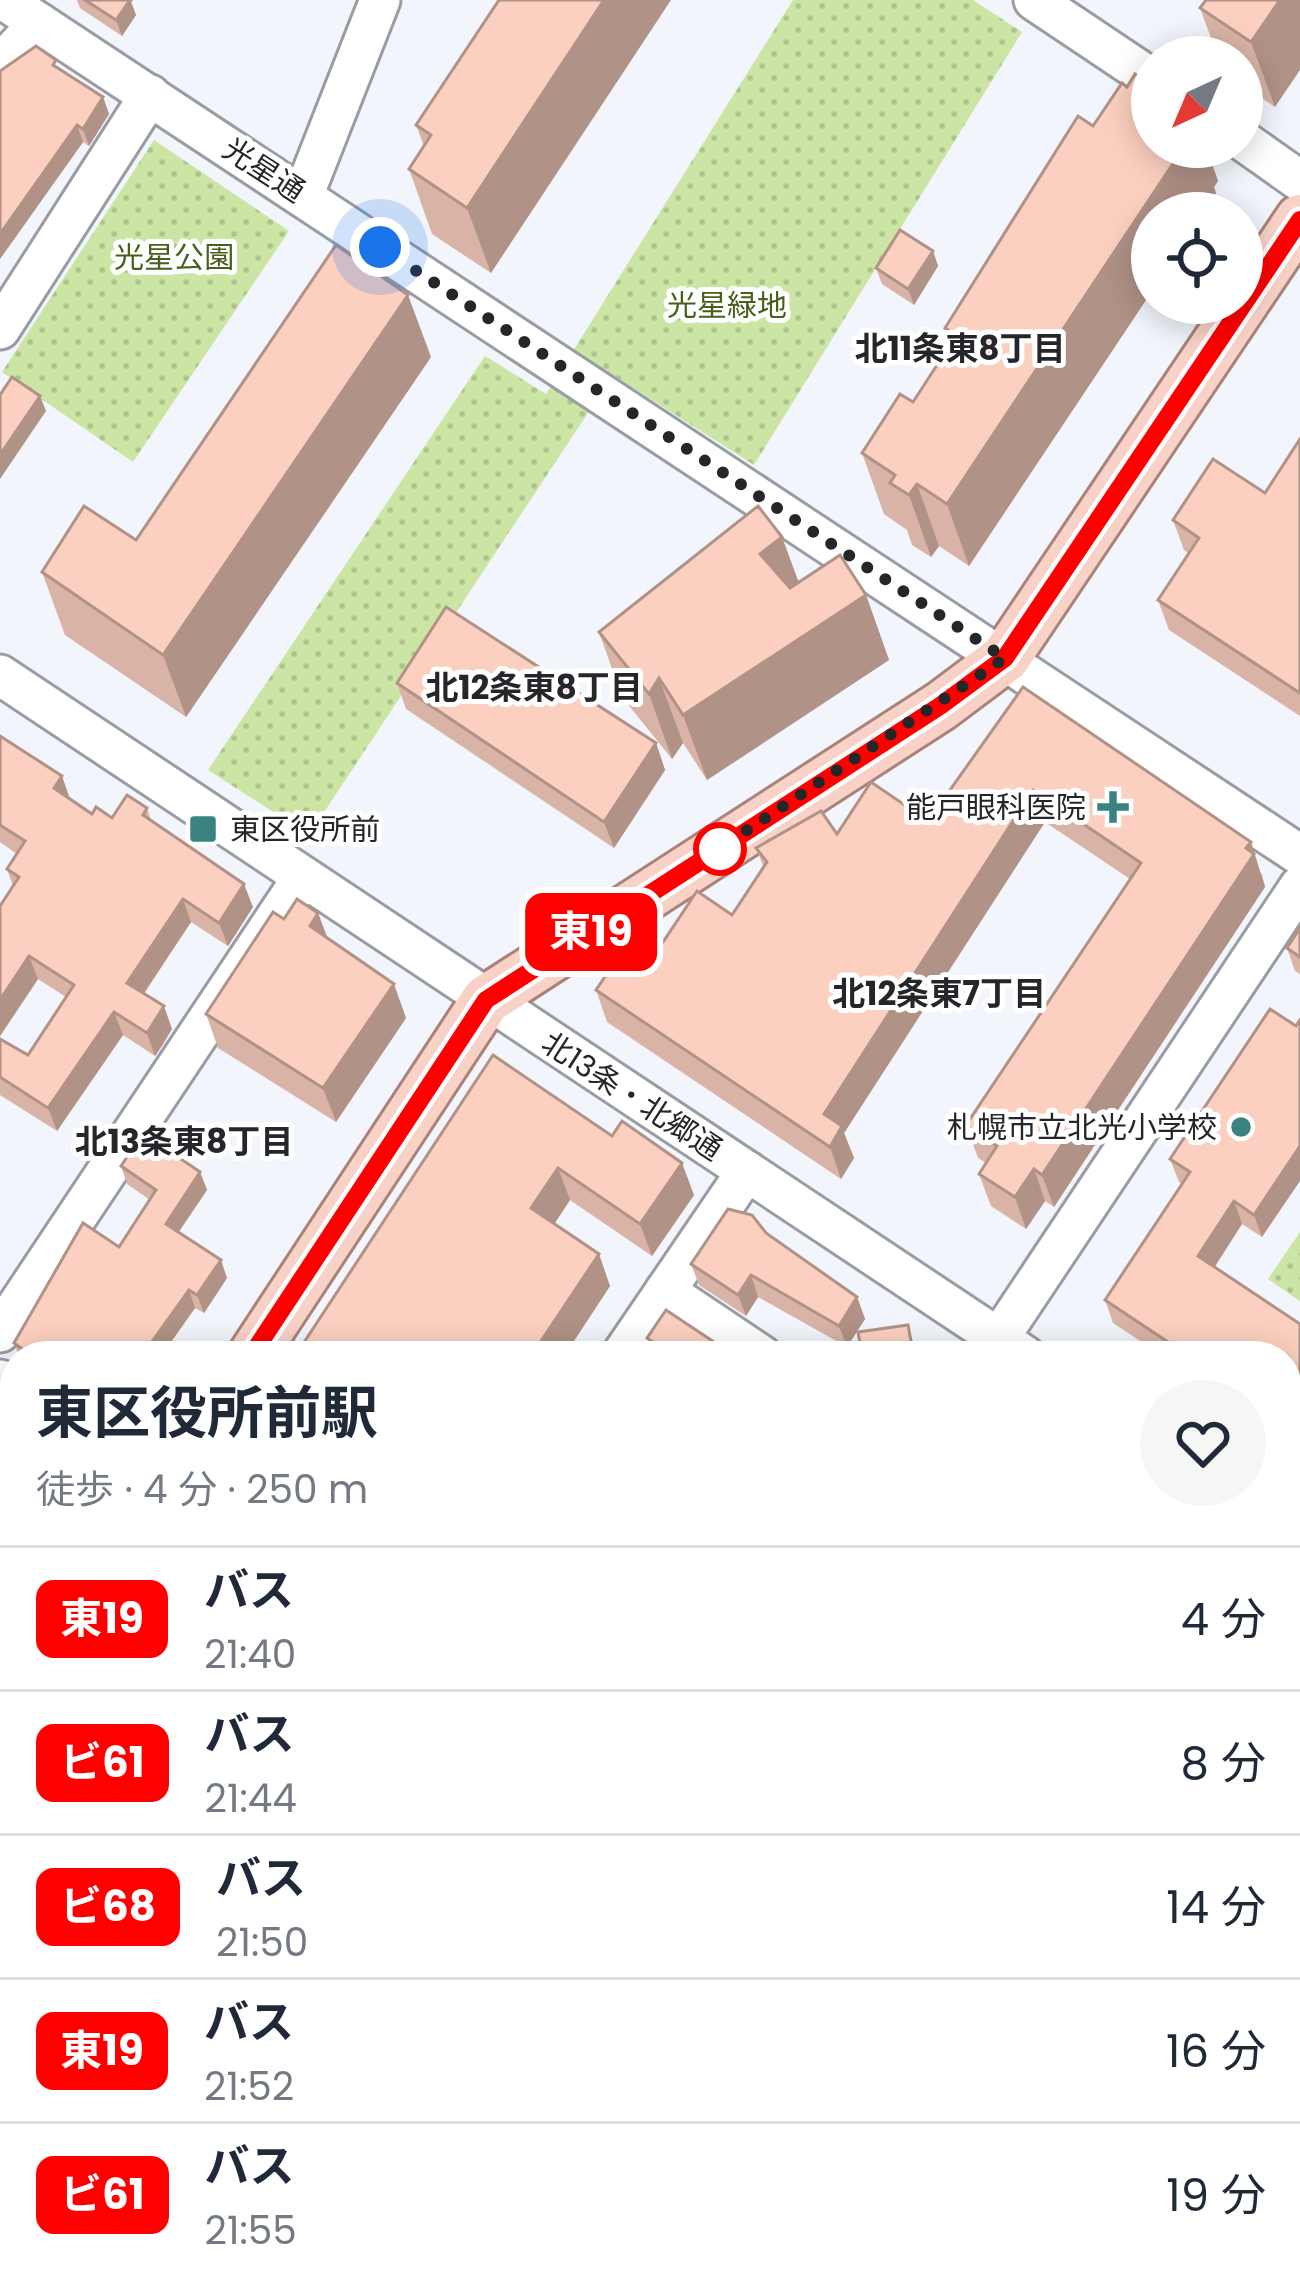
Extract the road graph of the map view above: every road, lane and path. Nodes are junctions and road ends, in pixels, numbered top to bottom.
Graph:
1 (380, 0) edge
2 (1034, 0) edge
3 (24, 9) edge
4 (0, 65) edge
5 (1131, 65) edge
6 (150, 95) junction
7 (1263, 155) edge
8 (1300, 181) edge
9 (303, 196) junction
10 (1300, 219) edge
11 (0, 329) edge
12 (1005, 658) junction
13 (0, 675) edge
14 (1300, 855) edge
15 (303, 877) junction
16 (1300, 886) edge
17 (486, 1000) junction
18 (747, 1171) junction
19 (665, 1292) junction
20 (0, 1332) edge
21 (262, 1341) edge
22 (631, 1341) edge
23 (739, 1341) edge
24 (991, 1341) edge
25 (1010, 1341) edge

1 - 9 street
2 - 5 street
3 - 4 street
3 - 6 street, 光星通
6 - 9 street, 光星通
6 - 11 street
7 - 8 street
9 - 12 street, 光星通
10 - 12 main road
12 - 14 street, 光星通
12 - 17 main road
13 - 15 street, 北13条・北郷通
15 - 17 street, 北13条・北郷通
15 - 20 street
16 - 25 street
17 - 18 street, 北13条・北郷通
17 - 21 main road
18 - 19 street
18 - 24 street, 北13条・北郷通
19 - 22 street
19 - 23 street

